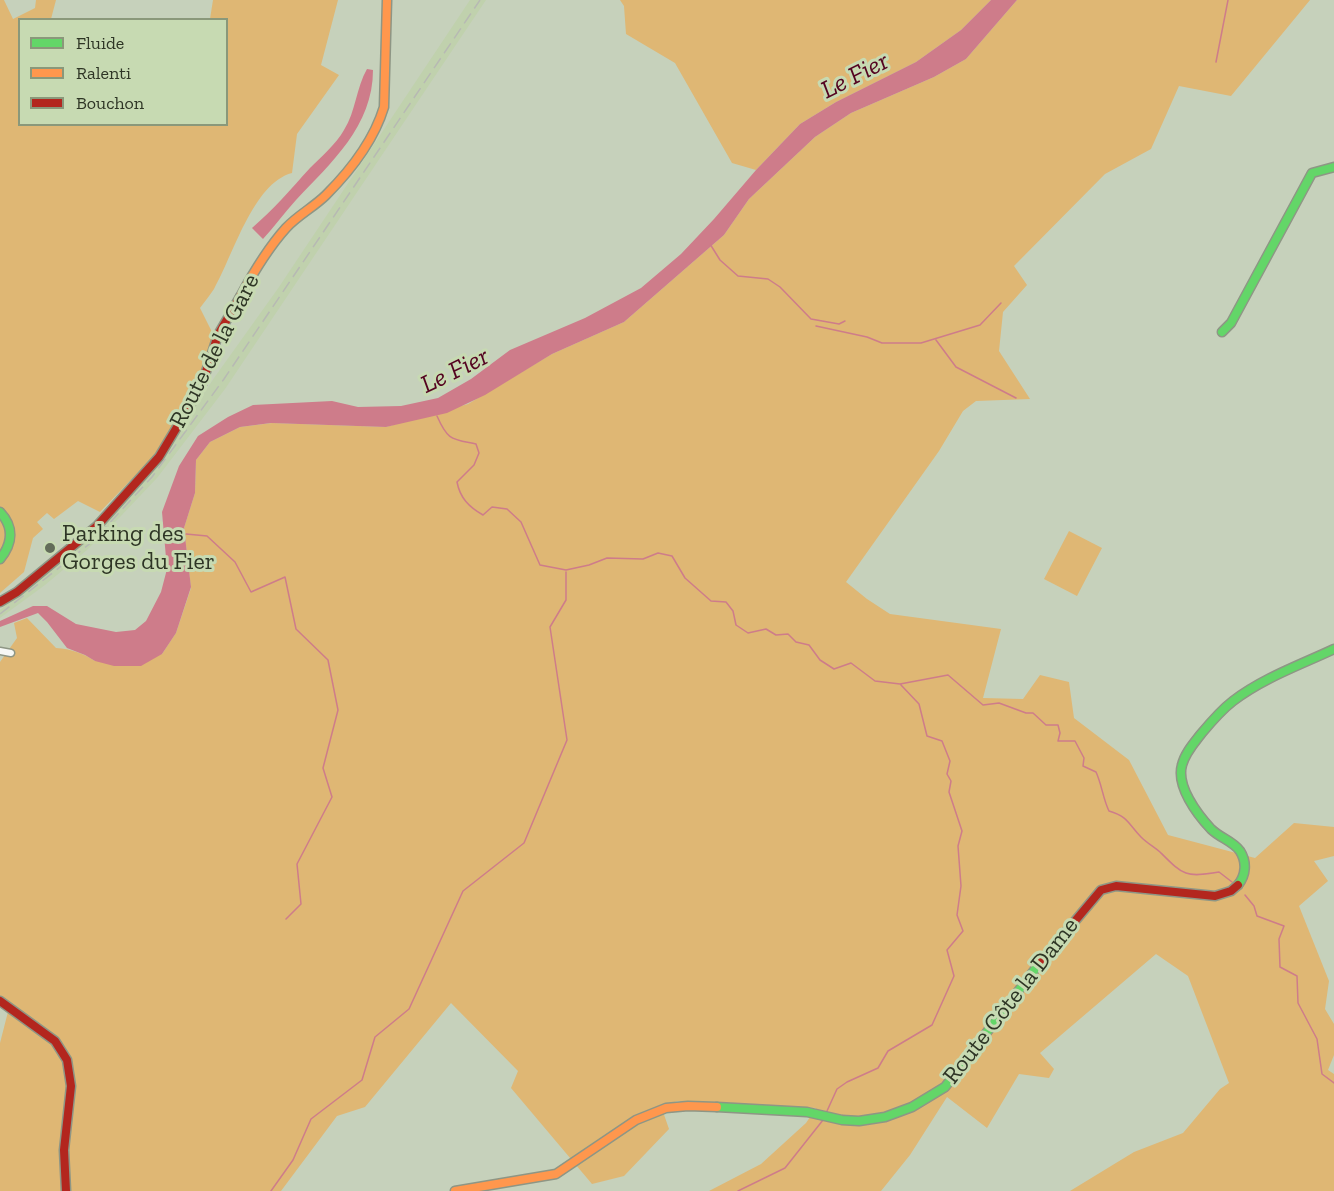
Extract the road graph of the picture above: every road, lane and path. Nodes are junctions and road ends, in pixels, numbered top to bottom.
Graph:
1 (387, 0) edge
2 (1334, 167) edge
3 (1222, 332) dead end
4 (0, 512) edge
5 (0, 560) edge
6 (0, 602) edge
7 (1334, 649) edge
8 (0, 651) edge
9 (11, 653) dead end
10 (0, 1001) edge
11 (66, 1191) edge
12 (455, 1191) edge

1 - 6 street, Route de la Gare
2 - 3 street
4 - 5 street
7 - 12 street, Route Côte la Dame
8 - 9 street
10 - 11 street

